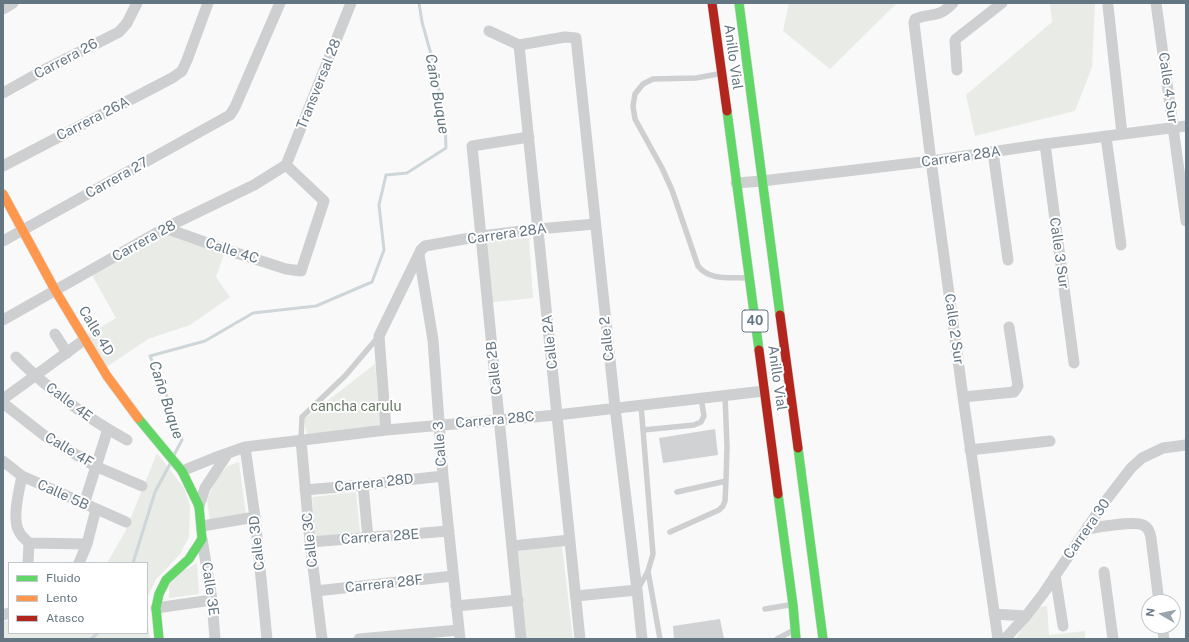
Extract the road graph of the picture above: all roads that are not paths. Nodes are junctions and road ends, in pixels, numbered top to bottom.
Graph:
1 (13, 3) edge
2 (137, 3) edge
3 (208, 3) edge
4 (280, 3) edge
5 (351, 3) edge
6 (712, 3) edge
7 (739, 3) edge
8 (953, 3) edge
9 (1001, 3) edge
10 (1156, 3) edge
11 (1108, 6) dead end
12 (3, 9) edge
13 (489, 31) dead end
14 (519, 45) junction
15 (957, 70) dead end
16 (721, 74) junction
17 (3, 93) edge
18 (1186, 126) edge
19 (1173, 128) junction
20 (1122, 134) junction
21 (529, 137) junction
22 (1106, 137) junction
23 (1045, 144) junction
24 (993, 152) junction
25 (931, 161) junction
26 (286, 165) junction
27 (3, 166) edge
28 (762, 181) junction
29 (736, 183) junction
30 (3, 194) edge
31 (1186, 221) edge
32 (595, 224) junction
33 (165, 228) junction
34 (538, 229) junction
35 (23, 231) junction
36 (481, 236) junction
37 (3, 241) edge
38 (1120, 245) dead end
39 (420, 253) junction
40 (1008, 260) dead end
41 (749, 278) junction
42 (55, 290) junction
43 (3, 320) edge
44 (1009, 327) dead end
45 (55, 334) dead end
46 (379, 336) junction
47 (84, 340) junction
48 (68, 353) junction
49 (16, 357) dead end
50 (1074, 362) dead end
51 (35, 376) junction
52 (764, 391) junction
53 (725, 395) junction
54 (963, 397) junction
55 (701, 398) junction
56 (3, 399) edge
57 (3, 403) edge
58 (641, 405) junction
59 (614, 407) junction
60 (557, 415) junction
61 (500, 419) junction
62 (439, 425) junction
63 (108, 430) junction
64 (386, 430) junction
65 (643, 430) junction
66 (127, 440) dead end
67 (301, 440) junction
68 (1050, 441) dead end
69 (1186, 445) edge
70 (245, 447) junction
71 (970, 450) junction
72 (228, 453) junction
73 (3, 461) edge
74 (95, 466) junction
75 (180, 469) junction
76 (22, 476) junction
77 (443, 476) junction
78 (726, 481) junction
79 (363, 485) junction
80 (142, 486) dead end
81 (305, 490) junction
82 (676, 492) dead end
83 (84, 504) junction
84 (199, 506) junction
85 (96, 509) junction
86 (255, 517) junction
87 (126, 522) dead end
88 (202, 526) junction
89 (1087, 529) junction
90 (449, 531) junction
91 (670, 532) dead end
92 (368, 538) junction
93 (202, 539) junction
94 (570, 540) junction
95 (310, 542) junction
96 (29, 543) junction
97 (87, 544) junction
98 (512, 546) junction
99 (28, 562) edge
100 (79, 562) edge
101 (648, 571) junction
102 (1104, 572) dead end
103 (1055, 575) junction
104 (453, 576) junction
105 (637, 590) junction
106 (316, 591) junction
107 (1158, 594) edge
108 (576, 596) junction
109 (212, 600) junction
110 (518, 600) junction
111 (793, 605) junction
112 (456, 606) junction
113 (156, 608) junction
114 (765, 609) dead end
115 (994, 614) junction
116 (1026, 616) junction
117 (1063, 626) dead end
118 (795, 629) junction
119 (459, 635) edge
120 (391, 638) edge
121 (159, 639) edge
122 (216, 639) edge
123 (267, 639) edge
124 (322, 639) edge
125 (359, 639) edge
126 (521, 639) edge
127 (580, 639) edge
128 (642, 639) edge
129 (660, 639) edge
130 (776, 639) edge
131 (796, 639) edge
132 (823, 639) edge
133 (998, 639) edge
134 (1004, 639) edge
135 (1113, 639) edge

1 - 12 street
2 - 17 street, Carrera 26
3 - 27 street, Carrera 26A
4 - 35 street, Carrera 27
5 - 26 street, Transversal 28
6 - 16 main road, Anillo Vial / 40
7 - 28 main road, Anillo Vial / 40
8 - 25 street, Calle 2 Sur
9 - 15 street
10 - 19 street, Calle 4 Sur
11 - 20 street
13 - 14 street
14 - 21 street, Calle 2A
14 - 32 street, Calle 2
16 - 29 main road, Anillo Vial / 40
16 - 41 lane
18 - 19 street, Carrera 28A
19 - 20 street, Carrera 28A
19 - 31 street, Calle 4 Sur
20 - 22 street, Carrera 28A
21 - 34 street, Calle 2A
21 - 36 street, Calle 2B
22 - 23 street, Carrera 28A
22 - 38 street
23 - 24 street, Carrera 28A
23 - 50 street, Calle 3 Sur
24 - 25 street, Carrera 28A
24 - 40 street
25 - 28 street, Carrera 28A
25 - 54 street, Calle 2 Sur
26 - 33 street, Carrera 28
26 - 33 street, Calle 4C
28 - 29 street, Carrera 28A
28 - 132 main road, Anillo Vial / 40
29 - 41 main road, Anillo Vial / 40
30 - 35 main road, Calle 4D
32 - 34 street, Carrera 28A
32 - 59 street, Calle 2
33 - 42 street, Carrera 28
34 - 36 street, Carrera 28A
34 - 60 street, Calle 2A
35 - 37 street, Carrera 27
35 - 42 main road, Calle 4D
36 - 39 street, Carrera 28A
36 - 61 street, Calle 2B
39 - 46 street
39 - 62 street, Calle 3
41 - 52 main road, Anillo Vial / 40
42 - 43 street, Carrera 28
42 - 47 main road, Calle 4D
44 - 54 street
45 - 48 street
46 - 64 street
46 - 67 lane
47 - 48 street
47 - 75 main road, Calle 4D
48 - 51 street
49 - 51 street, Calle 4E
51 - 56 street
51 - 63 street, Calle 4E
52 - 53 street, Carrera 28C
52 - 111 main road, Anillo Vial / 40
53 - 55 street, Carrera 28C
53 - 78 lane
54 - 71 street, Calle 2 Sur
55 - 58 street, Carrera 28C
55 - 65 lane
57 - 74 street, Calle 4F
58 - 59 street, Carrera 28C
58 - 65 lane
59 - 60 street, Carrera 28C
59 - 105 street, Calle 2
60 - 61 street, Carrera 28C
60 - 94 street, Calle 2A
61 - 62 street, Carrera 28C
61 - 98 street, Calle 2B
62 - 64 street, Carrera 28C
62 - 77 street, Calle 3
63 - 66 street, Calle 4E
63 - 74 street
64 - 67 street, Carrera 28C
65 - 101 lane
67 - 70 street, Carrera 28C
67 - 81 street, Calle 3C
68 - 71 street
69 - 89 street, Carrera 30
70 - 72 street, Carrera 28C
70 - 86 street, Calle 3D
71 - 115 street, Calle 2 Sur
72 - 75 street, Carrera 28C
72 - 84 street
73 - 76 street, Calle 5B
74 - 80 street, Calle 4F
74 - 83 street
75 - 84 main road
76 - 83 street, Calle 5B
76 - 96 street
77 - 79 street, Carrera 28D
77 - 90 street, Calle 3
78 - 82 lane
78 - 91 lane
79 - 81 street, Carrera 28D
79 - 92 street
81 - 95 street, Calle 3C
83 - 85 street, Calle 5B
84 - 88 main road
85 - 87 street, Calle 5B
85 - 97 street
86 - 88 street
86 - 123 street, Calle 3D
88 - 93 main road
89 - 103 street, Carrera 30
89 - 107 street
90 - 92 street, Carrera 28E
90 - 104 street, Calle 3
92 - 95 street, Carrera 28E
93 - 109 street, Calle 3E
93 - 113 main road
94 - 98 street
94 - 108 street, Calle 2A
95 - 106 street, Calle 3C
96 - 97 street
96 - 99 street
97 - 100 street
98 - 110 street, Calle 2B
101 - 105 lane
101 - 129 lane
102 - 135 street
103 - 116 street, Carrera 30
103 - 117 street
104 - 106 street, Carrera 28F
104 - 112 street, Calle 3
105 - 108 street
105 - 128 street, Calle 2
106 - 124 street, Calle 3C
108 - 127 street, Calle 2A
109 - 113 street
109 - 122 street, Calle 3E
110 - 112 street
110 - 126 street, Calle 2B
111 - 114 lane
111 - 118 main road, Anillo Vial / 40
112 - 119 street, Calle 3
113 - 121 main road
115 - 116 street
115 - 133 street, Calle 2 Sur
116 - 134 street, Carrera 30
118 - 130 lane
118 - 131 main road, Anillo Vial / 40
119 - 120 street
120 - 125 street

